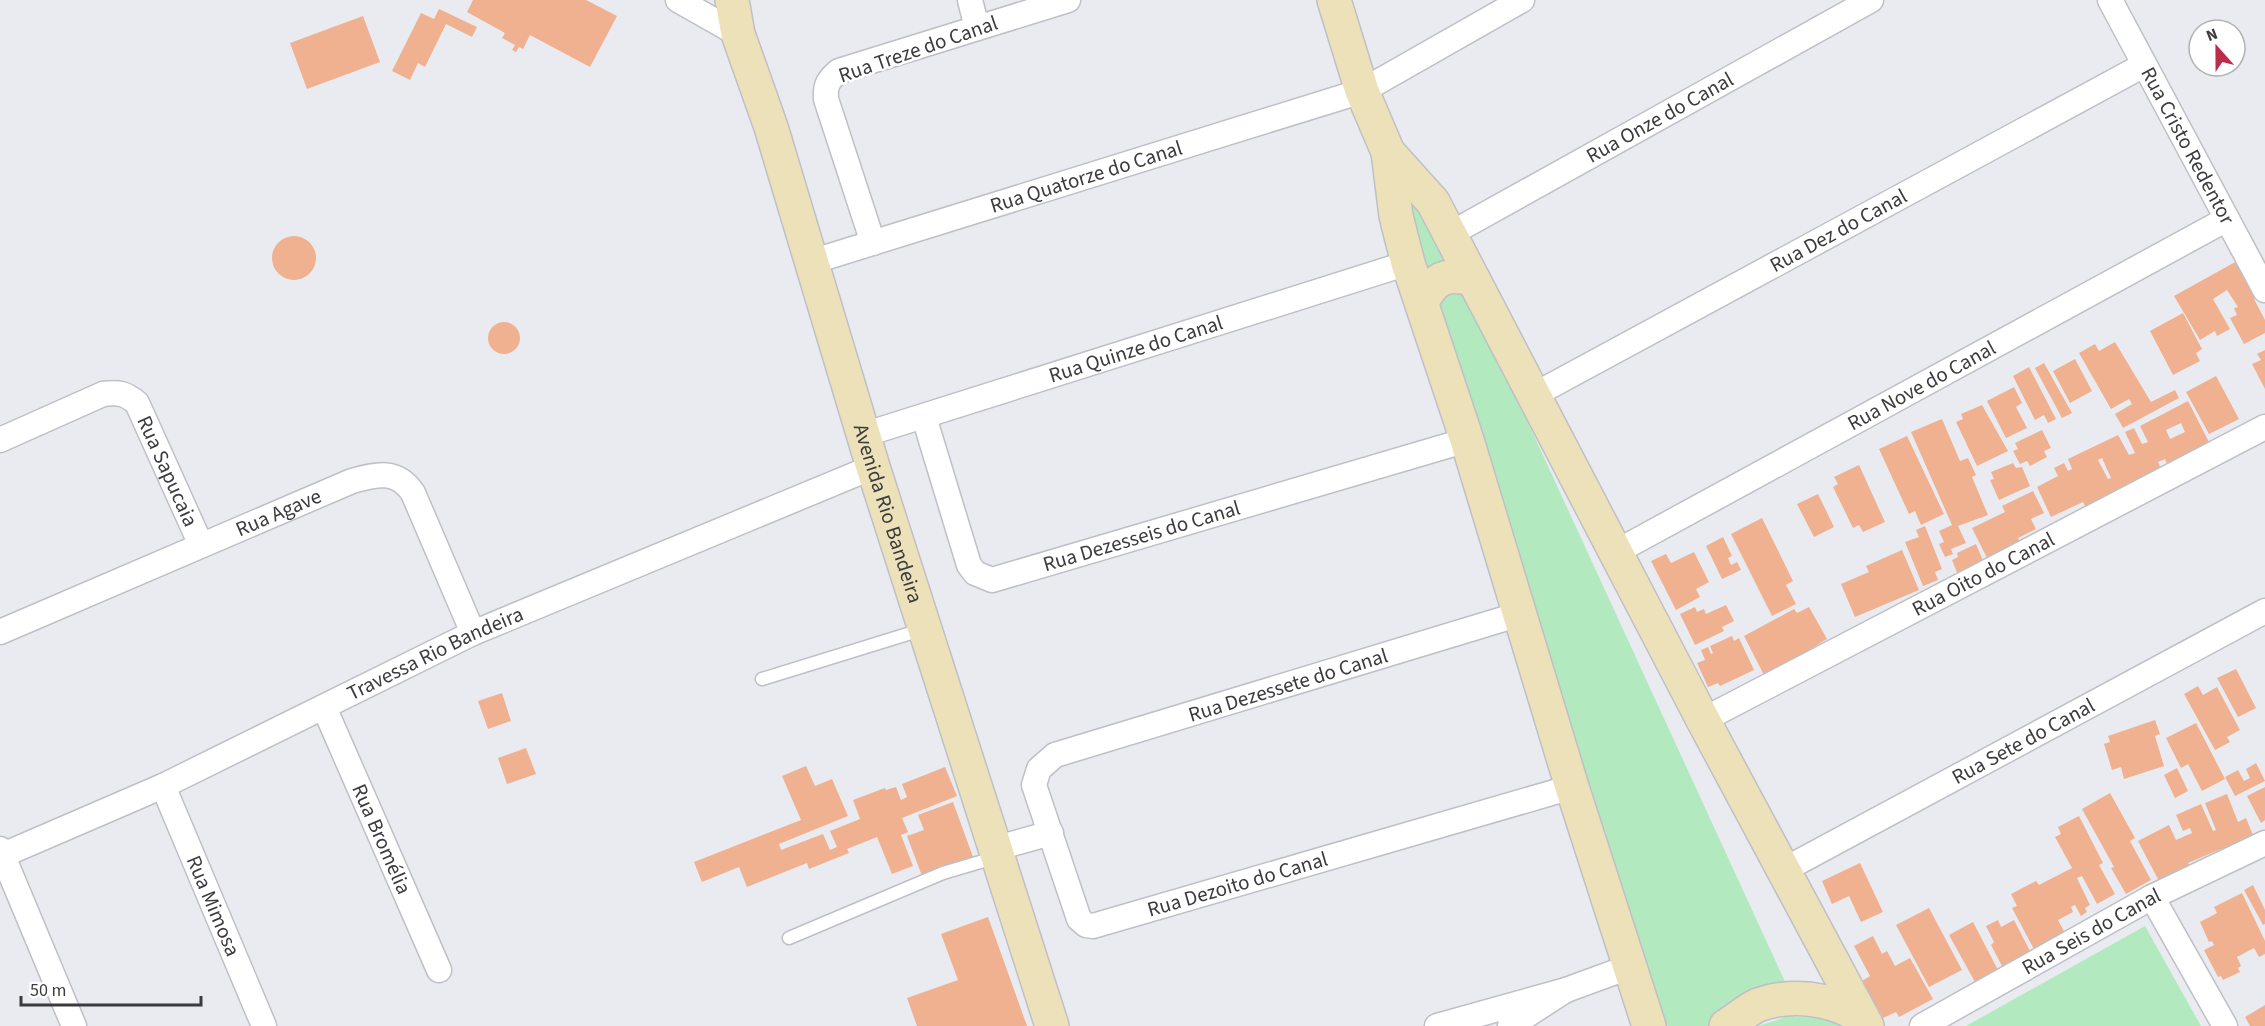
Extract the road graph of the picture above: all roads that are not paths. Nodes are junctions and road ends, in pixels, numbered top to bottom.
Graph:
1 (678, 0) edge
2 (732, 0) edge
3 (970, 0) edge
4 (1068, 0) edge
5 (1334, 0) edge
6 (1522, 0) edge
7 (1871, 0) edge
8 (2110, 0) edge
9 (977, 28) junction
10 (738, 34) junction
11 (2144, 65) junction
12 (1362, 91) junction
13 (1388, 152) junction
14 (2227, 219) junction
15 (1450, 234) junction
16 (873, 243) junction
17 (811, 262) junction
18 (1408, 263) junction
19 (1473, 279) junction
20 (2265, 290) edge
21 (1422, 302) junction
22 (1534, 395) junction
23 (924, 417) junction
24 (2265, 427) edge
25 (863, 435) junction
26 (0, 440) edge
27 (1467, 440) junction
28 (873, 467) junction
29 (201, 545) junction
30 (1616, 552) junction
31 (2265, 611) edge
32 (1520, 614) junction
33 (925, 629) junction
34 (0, 632) edge
35 (474, 633) junction
36 (762, 679) dead end
37 (324, 707) junction
38 (1702, 720) junction
39 (1055, 755) joint
40 (163, 786) junction
41 (1572, 787) junction
42 (1051, 833) junction
43 (2265, 843) edge
44 (1, 852) edge
45 (995, 853) junction
46 (1782, 871) junction
47 (2152, 897) junction
48 (789, 938) dead end
49 (1629, 967) junction
50 (439, 970) dead end
51 (1566, 990) junction
52 (1863, 1021) edge
53 (74, 1026) edge
54 (264, 1026) edge
55 (1052, 1026) edge
56 (1437, 1026) edge
57 (1510, 1026) edge
58 (1649, 1026) edge
59 (1726, 1026) edge
60 (1922, 1026) edge
61 (2225, 1026) edge

1 - 10 street
2 - 10 street, Avenida Rio Bandeira
3 - 9 street
4 - 9 street, Rua Treze do Canal
5 - 12 street
6 - 12 street, Rua Quatorze do Canal
7 - 15 street, Rua Onze do Canal
8 - 11 street, Rua Cristo Redentor
9 - 16 street, Rua Treze do Canal
10 - 17 street, Avenida Rio Bandeira
11 - 14 street, Rua Cristo Redentor
11 - 22 street, Rua Dez do Canal
12 - 13 street
12 - 16 street, Rua Quatorze do Canal
13 - 15 street
13 - 18 street
14 - 20 street, Rua Cristo Redentor
14 - 30 street, Rua Nove do Canal
15 - 19 street
16 - 17 street, Rua Quatorze do Canal
17 - 25 street, Avenida Rio Bandeira
18 - 21 street
18 - 23 street, Rua Quinze do Canal
19 - 21 street
19 - 22 street
21 - 27 street
22 - 30 street
23 - 25 street, Rua Quinze do Canal
23 - 27 street, Rua Dezesseis do Canal
24 - 38 street, Rua Oito do Canal
25 - 28 street, Avenida Rio Bandeira
26 - 29 street, Rua Sapucaia
27 - 32 street
28 - 33 street, Avenida Rio Bandeira
28 - 35 street, Travessa Rio Bandeira
29 - 34 street, Rua Agave
29 - 35 street, Rua Agave
30 - 38 street
31 - 46 street, Rua Sete do Canal
32 - 39 street, Rua Dezessete do Canal
32 - 41 street
33 - 36 lane
33 - 45 street, Avenida Rio Bandeira
35 - 37 street, Travessa Rio Bandeira
37 - 40 street, Travessa Rio Bandeira
37 - 50 street, Rua Bromélia
38 - 46 street
39 - 42 street, Rua Dezoito do Canal
40 - 44 street, Travessa Rio Bandeira
40 - 54 street, Rua Mimosa
41 - 42 street, Rua Dezoito do Canal
41 - 49 street
42 - 45 street
43 - 47 street, Rua Seis do Canal
44 - 53 street
45 - 48 lane
45 - 55 street, Avenida Rio Bandeira
46 - 52 street
47 - 60 street, Rua Seis do Canal
47 - 61 street
49 - 51 street
49 - 58 street
51 - 56 street
51 - 57 street
52 - 59 street

